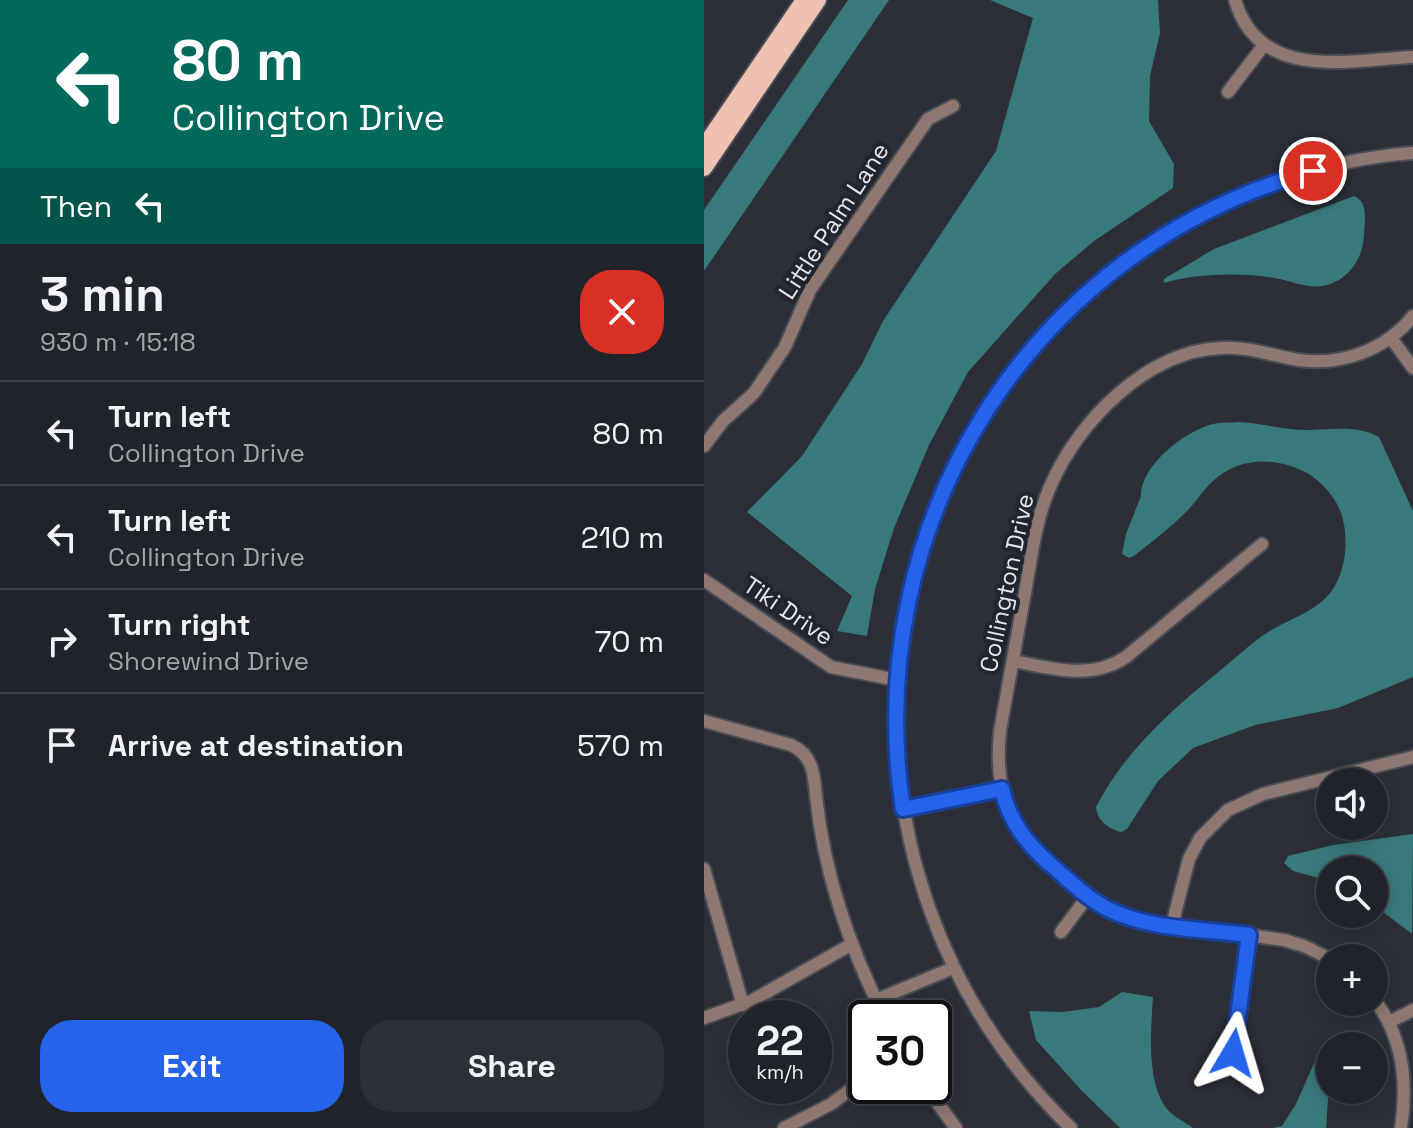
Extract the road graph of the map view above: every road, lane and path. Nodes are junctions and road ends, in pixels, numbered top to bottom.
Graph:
1 (804, 0) edge
2 (818, 0) edge
3 (1235, 0) edge
4 (1264, 45) junction
5 (1413, 57) edge
6 (1228, 92) dead end
7 (953, 106) dead end
8 (704, 147) edge
9 (1413, 153) edge
10 (704, 168) edge
11 (1413, 316) edge
12 (1391, 338) junction
13 (1413, 368) edge
14 (704, 446) edge
15 (1262, 544) dead end
16 (704, 580) edge
17 (1013, 661) junction
18 (897, 680) junction
19 (704, 721) edge
20 (1413, 757) edge
21 (1002, 789) junction
22 (903, 809) junction
23 (704, 869) edge
24 (1088, 896) junction
25 (1172, 925) junction
26 (1061, 932) dead end
27 (1249, 935) junction
28 (852, 944) junction
29 (1316, 952) edge
30 (953, 968) junction
31 (742, 1000) edge
32 (752, 1000) edge
33 (876, 1000) joint
34 (728, 1010) edge
35 (1413, 1010) edge
36 (1385, 1016) edge
37 (704, 1018) edge
38 (1389, 1022) junction
39 (1233, 1053) dead end
40 (848, 1091) edge
41 (938, 1104) edge
42 (784, 1128) edge
43 (956, 1128) edge
44 (1071, 1128) edge
45 (1401, 1128) edge

1 - 8 main road
2 - 10 main road
3 - 4 street
4 - 5 street
4 - 6 street
7 - 14 street, Little Palm Lane
9 - 18 street
11 - 12 street, Collington Drive
12 - 13 street
12 - 17 street, Collington Drive
15 - 17 street
16 - 18 street, Tiki Drive
17 - 21 street, Collington Drive
18 - 22 street
19 - 28 street
20 - 25 street
21 - 22 street
21 - 24 street, Collington Drive
22 - 30 street
23 - 31 street
24 - 25 street, Collington Drive
24 - 26 street
25 - 27 street, Collington Drive
27 - 29 street, Collington Drive
27 - 39 street
28 - 32 street
28 - 33 street
30 - 33 street
30 - 44 street
34 - 37 street
35 - 38 street
36 - 38 street
38 - 45 street
40 - 42 street
41 - 43 street

